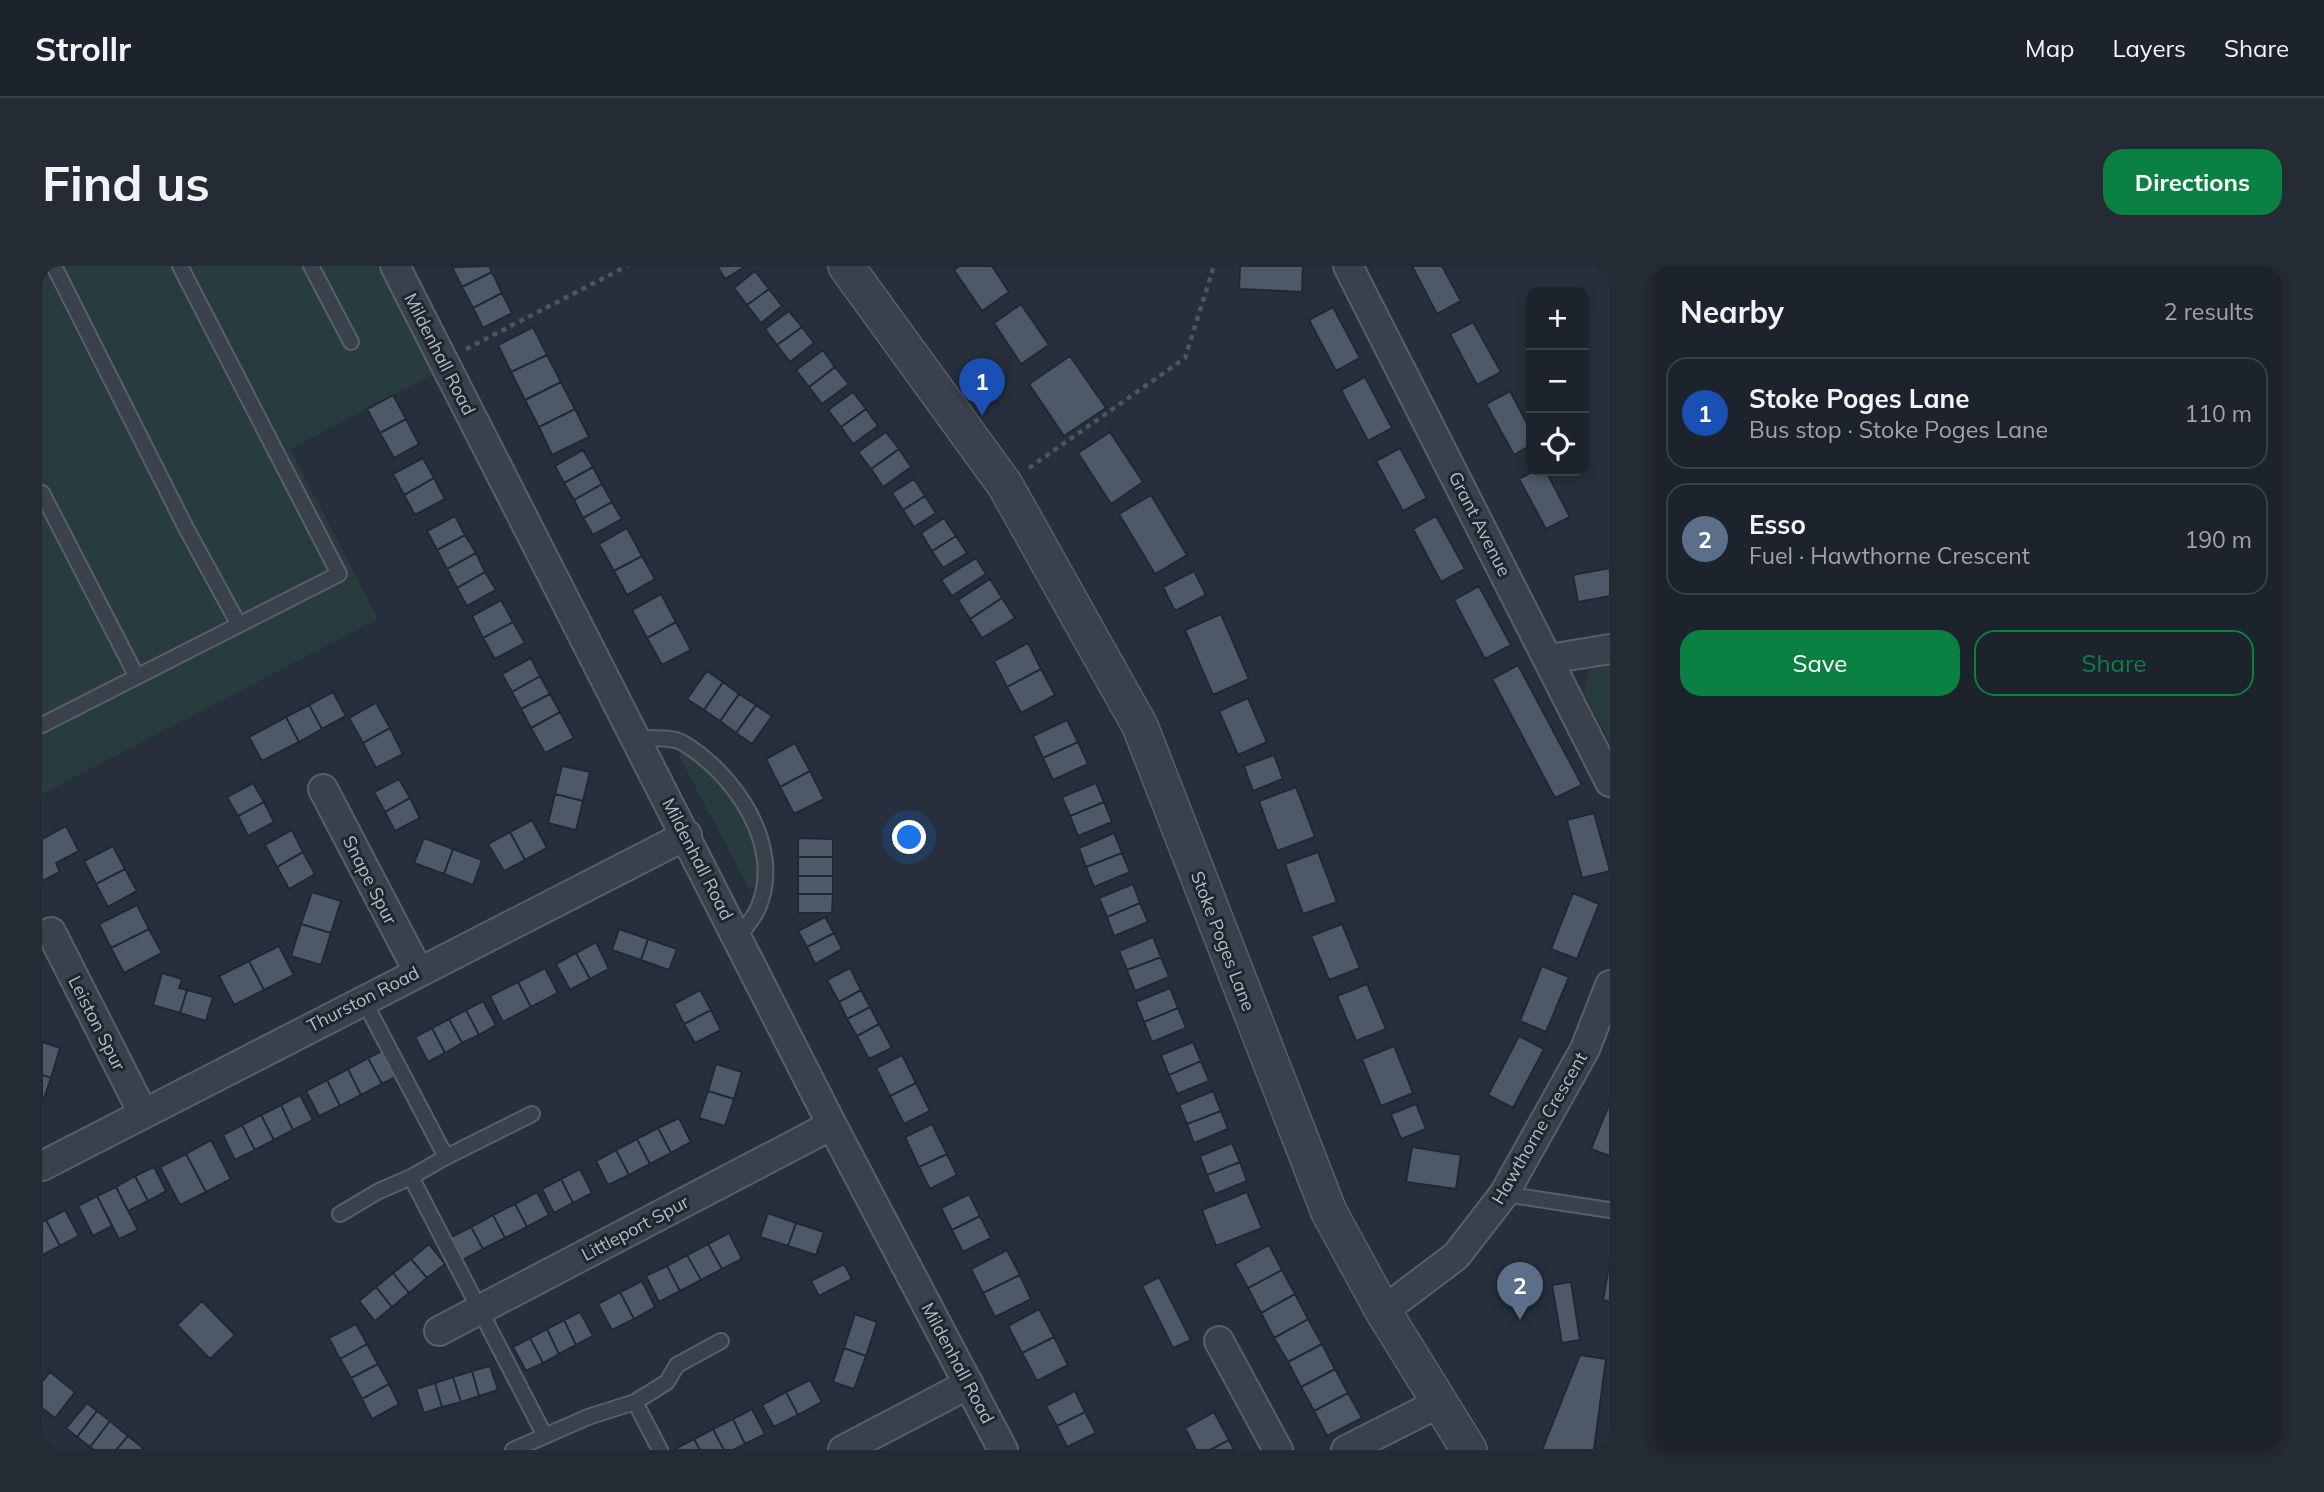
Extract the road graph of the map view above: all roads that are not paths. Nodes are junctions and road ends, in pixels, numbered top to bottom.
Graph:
1 (54, 266) edge
2 (180, 266) edge
3 (311, 266) edge
4 (395, 266) edge
5 (846, 266) edge
6 (1348, 266) edge
7 (351, 342) dead end
8 (42, 493) edge
9 (239, 625) junction
10 (1610, 649) edge
11 (1549, 659) junction
12 (137, 677) junction
13 (42, 725) edge
14 (635, 738) junction
15 (1610, 782) edge
16 (323, 789) dead end
17 (687, 835) junction
18 (51, 932) dead end
19 (738, 937) junction
20 (418, 971) junction
21 (1610, 985) edge
22 (363, 999) junction
23 (143, 1114) junction
24 (532, 1114) dead end
25 (832, 1125) junction
26 (446, 1157) junction
27 (42, 1166) edge
28 (411, 1177) junction
29 (1504, 1194) junction
30 (1610, 1210) edge
31 (340, 1214) dead end
32 (478, 1310) junction
33 (1382, 1311) junction
34 (439, 1331) dead end
35 (721, 1341) dead end
36 (1219, 1342) dead end
37 (969, 1384) junction
38 (635, 1402) junction
39 (1438, 1403) junction
40 (545, 1436) junction
41 (513, 1450) edge
42 (660, 1450) edge
43 (843, 1450) edge
44 (1003, 1450) edge
45 (1278, 1450) edge
46 (1346, 1450) edge
47 (1469, 1450) edge

1 - 9 lane
2 - 9 lane
3 - 7 lane
4 - 14 street, Mildenhall Road
5 - 33 street, Stoke Poges Lane
6 - 11 street, Grant Avenue
8 - 12 lane
9 - 12 lane
10 - 11 street
11 - 15 street, Grant Avenue
12 - 13 lane
14 - 17 street, Mildenhall Road
14 - 19 lane
16 - 20 street, Snape Spur
17 - 19 street, Mildenhall Road
17 - 20 street, Thurston Road
18 - 23 street, Leiston Spur
19 - 25 street, Mildenhall Road
20 - 22 street, Thurston Road
21 - 29 street, Hawthorne Crescent
22 - 23 street, Thurston Road
22 - 26 lane
23 - 27 street, Thurston Road
24 - 26 lane
25 - 32 street, Littleport Spur
25 - 37 street, Mildenhall Road
26 - 28 lane
28 - 31 lane
28 - 32 lane
29 - 30 lane
29 - 33 street, Hawthorne Crescent
32 - 34 street, Littleport Spur
32 - 40 lane
33 - 39 street, Stoke Poges Lane
35 - 38 lane
36 - 45 street
37 - 43 street
37 - 44 street, Mildenhall Road
38 - 40 lane
38 - 42 lane
39 - 46 street
39 - 47 street, Stoke Poges Lane
40 - 41 lane

